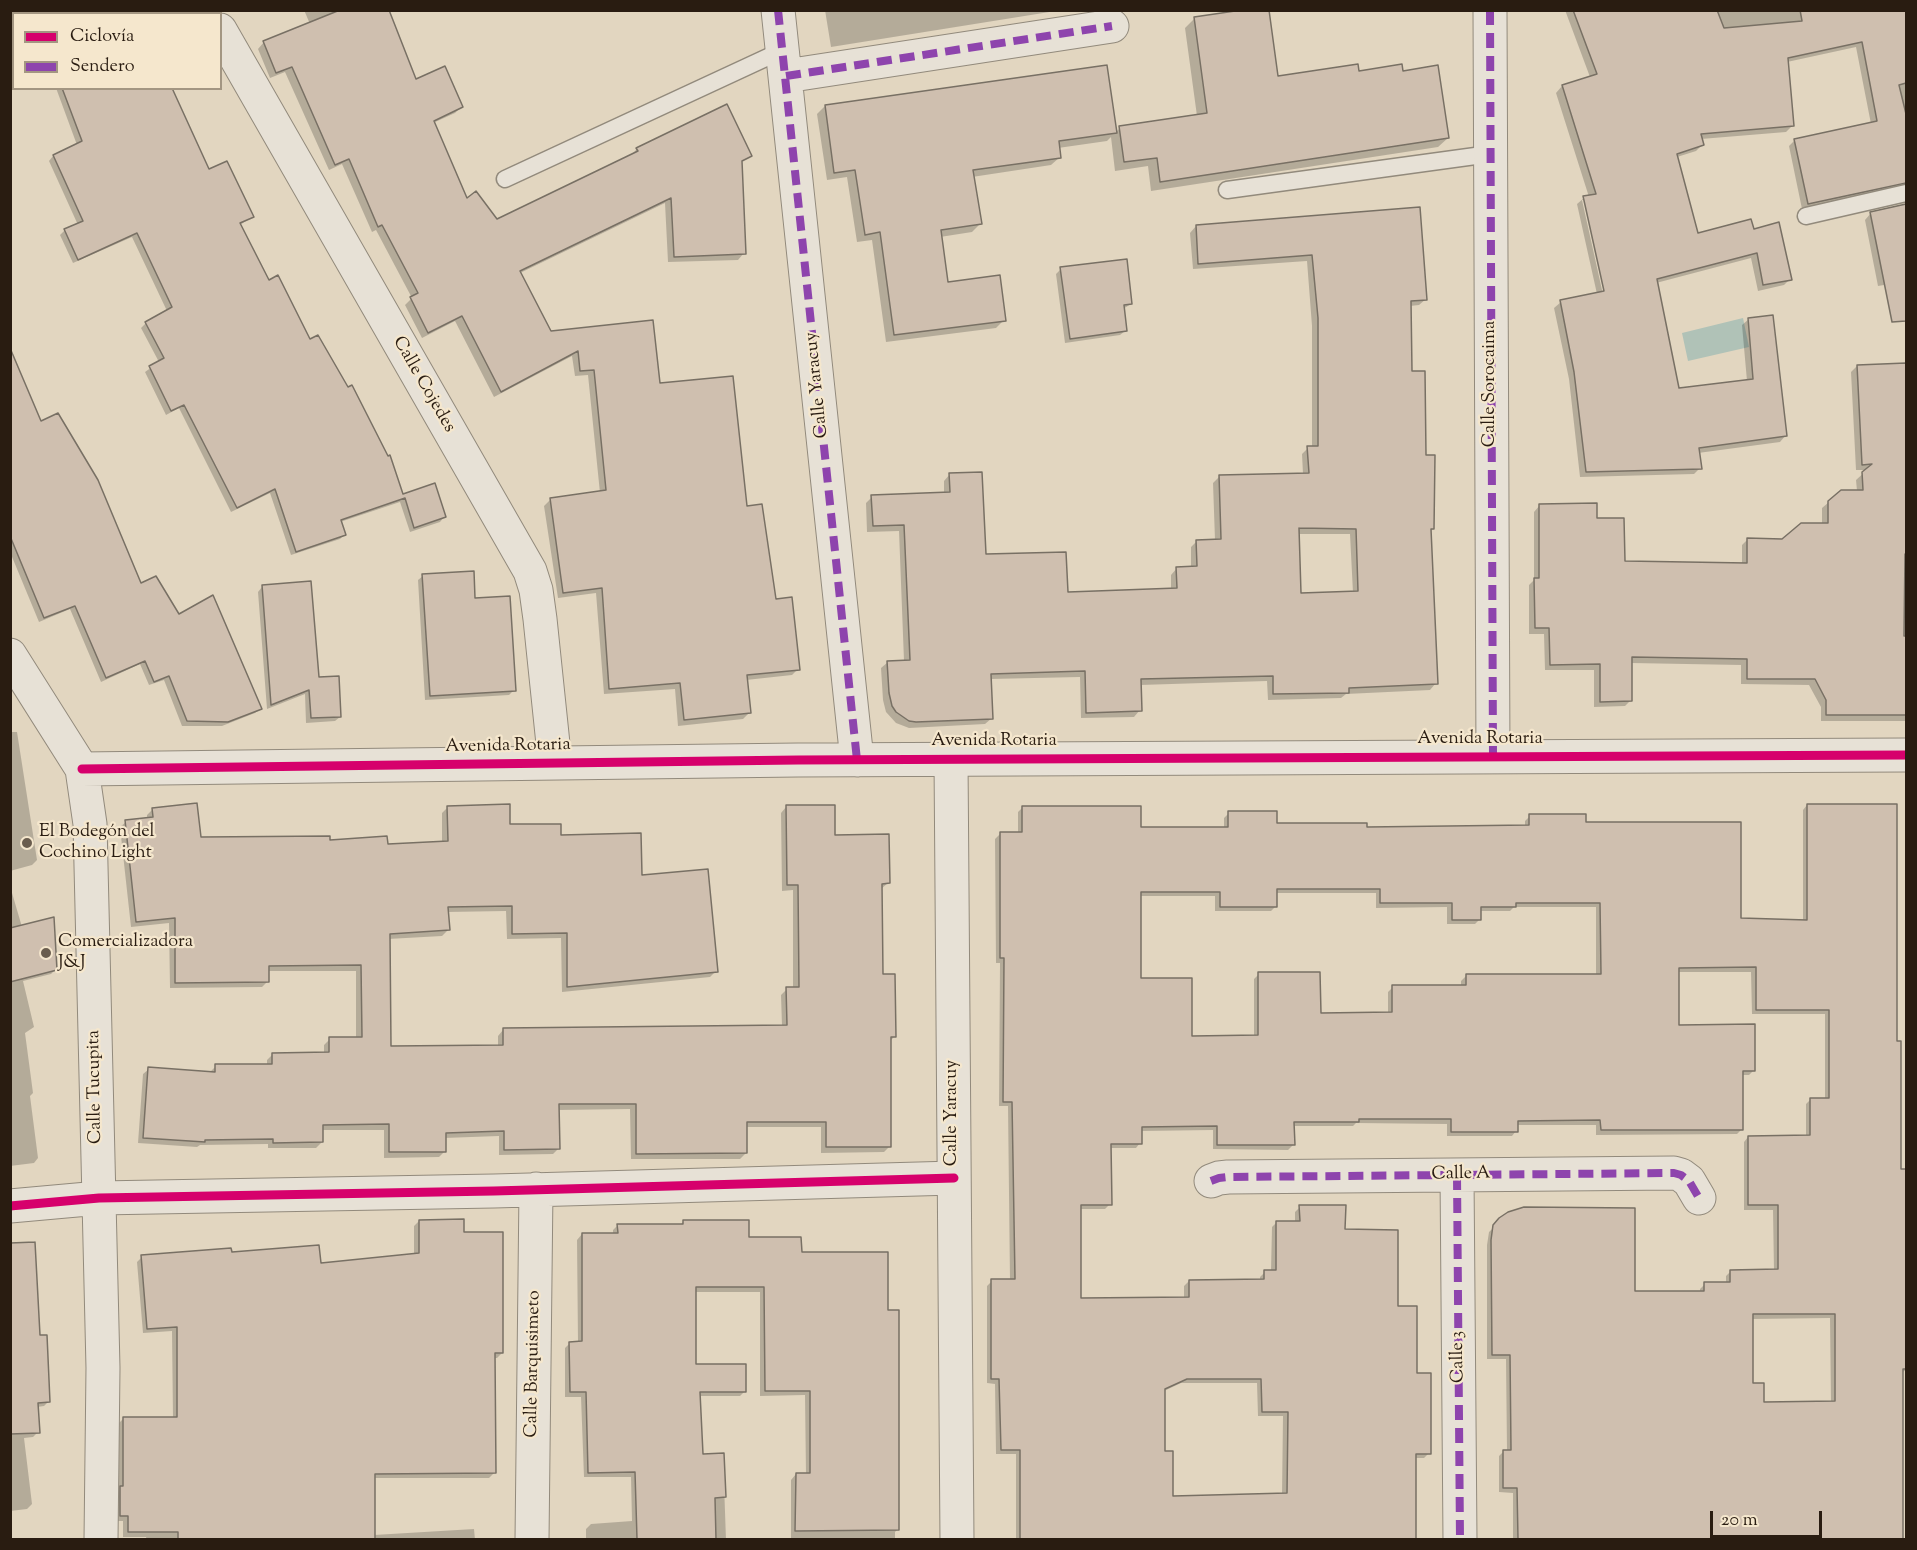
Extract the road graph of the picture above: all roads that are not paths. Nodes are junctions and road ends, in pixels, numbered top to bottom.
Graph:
1 (778, 10) edge
2 (1490, 10) edge
3 (1112, 26) dead end
4 (222, 33) edge
5 (784, 63) junction
6 (1490, 154) junction
7 (505, 179) dead end
8 (1227, 190) dead end
9 (1906, 193) edge
10 (1806, 216) dead end
11 (10, 655) edge
12 (22, 692) edge
13 (1906, 755) edge
14 (1493, 757) junction
15 (951, 759) junction
16 (857, 760) junction
17 (555, 763) junction
18 (82, 769) junction
19 (1457, 1175) junction
20 (954, 1178) junction
21 (1211, 1181) dead end
22 (536, 1190) junction
23 (99, 1198) junction
24 (1699, 1198) dead end
25 (10, 1206) edge
26 (101, 1539) edge
27 (532, 1539) edge
28 (957, 1539) edge
29 (1460, 1539) edge

1 - 5 street, Calle Yaracuy
2 - 6 street, Calle Sorocaima
3 - 5 street
4 - 17 street, Calle Cojedes
5 - 7 lane
5 - 16 street, Calle Yaracuy
6 - 8 lane
6 - 14 street, Calle Sorocaima
9 - 10 lane
11 - 12 street, Calle Tucupita
12 - 18 street, Calle Tucupita
13 - 14 street, Avenida Rotaria
14 - 15 street, Avenida Rotaria
15 - 16 street, Avenida Rotaria
15 - 20 street, Calle Yaracuy
16 - 17 street, Avenida Rotaria
17 - 18 street, Avenida Rotaria
18 - 23 street, Calle Tucupita
19 - 21 street, Calle A
19 - 24 street, Calle A
19 - 29 street, Calle 3
20 - 22 street
20 - 28 street, Calle Yaracuy
22 - 23 street
22 - 27 street, Calle Barquisimeto
23 - 25 street
23 - 26 street, Calle Tucupita

